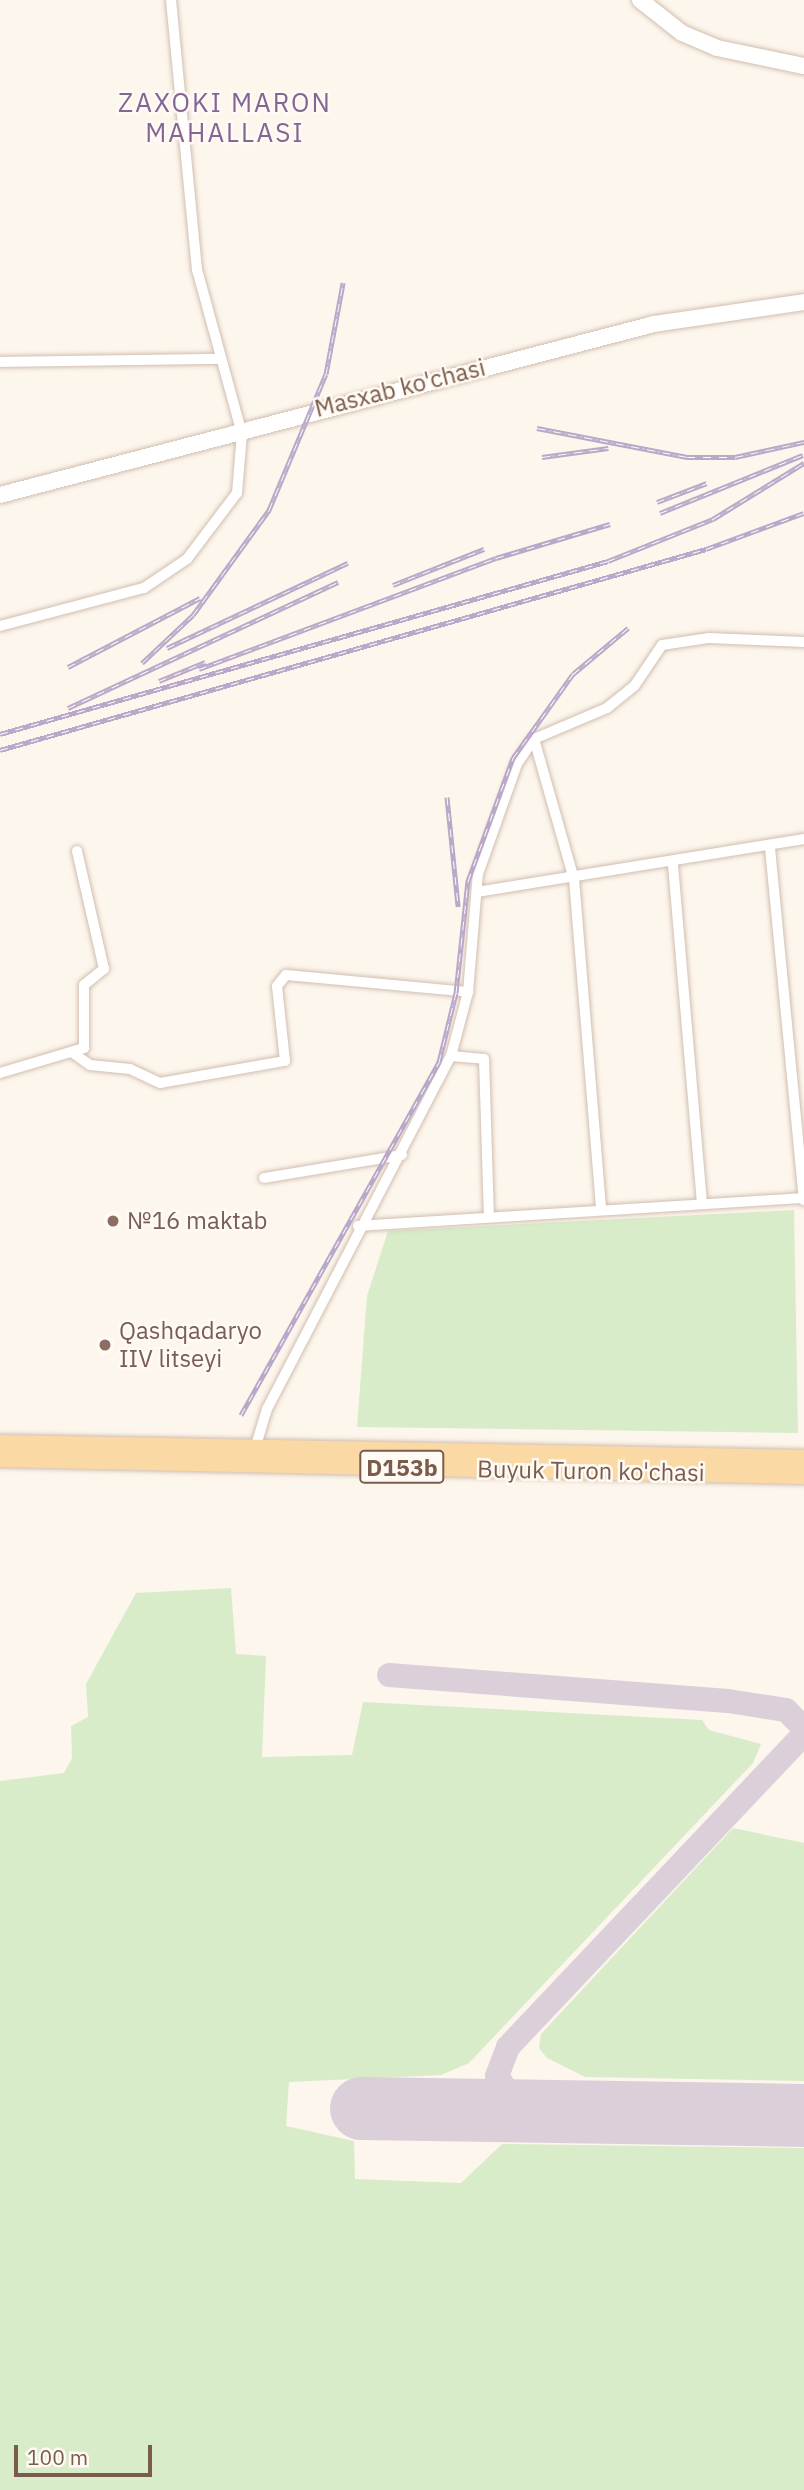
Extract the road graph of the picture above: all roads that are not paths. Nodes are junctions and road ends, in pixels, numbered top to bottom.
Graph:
1 (171, 0) edge
2 (640, 0) edge
3 (804, 66) edge
4 (804, 302) edge
5 (219, 359) junction
6 (0, 362) edge
7 (242, 434) junction
8 (0, 495) edge
9 (0, 626) edge
10 (804, 642) edge
11 (534, 739) junction
12 (804, 839) edge
13 (771, 848) junction
14 (77, 851) dead end
15 (673, 865) junction
16 (574, 879) junction
17 (477, 892) junction
18 (468, 992) junction
19 (73, 1053) junction
20 (451, 1056) junction
21 (0, 1073) edge
22 (402, 1155) junction
23 (264, 1178) dead end
24 (804, 1199) edge
25 (702, 1204) junction
26 (601, 1210) junction
27 (489, 1215) junction
28 (358, 1226) junction
29 (0, 1444) edge
30 (254, 1457) junction
31 (0, 1458) edge
32 (804, 1459) edge
33 (804, 1475) edge

1 - 5 street
2 - 3 main road
4 - 7 main road, Masxab ko'chasi
5 - 6 street
5 - 7 street
7 - 8 main road, Masxab ko'chasi
7 - 9 street
10 - 11 street
11 - 16 street
11 - 17 street
12 - 13 street
13 - 15 street
13 - 24 street
14 - 19 street
15 - 16 street
15 - 25 street
16 - 17 street
16 - 26 street
17 - 18 street
18 - 19 street
18 - 20 street
19 - 21 street
20 - 22 street
20 - 27 street
22 - 23 street
22 - 28 street
24 - 25 street
25 - 26 street
26 - 27 street
27 - 28 street
28 - 30 street
29 - 30 main road, Buyuk Turon ko'chasi / D153b
30 - 31 main road, Buyuk Turon ko'chasi / D153b
30 - 32 main road, Buyuk Turon ko'chasi / D153b
30 - 33 main road, Buyuk Turon ko'chasi / D153b

